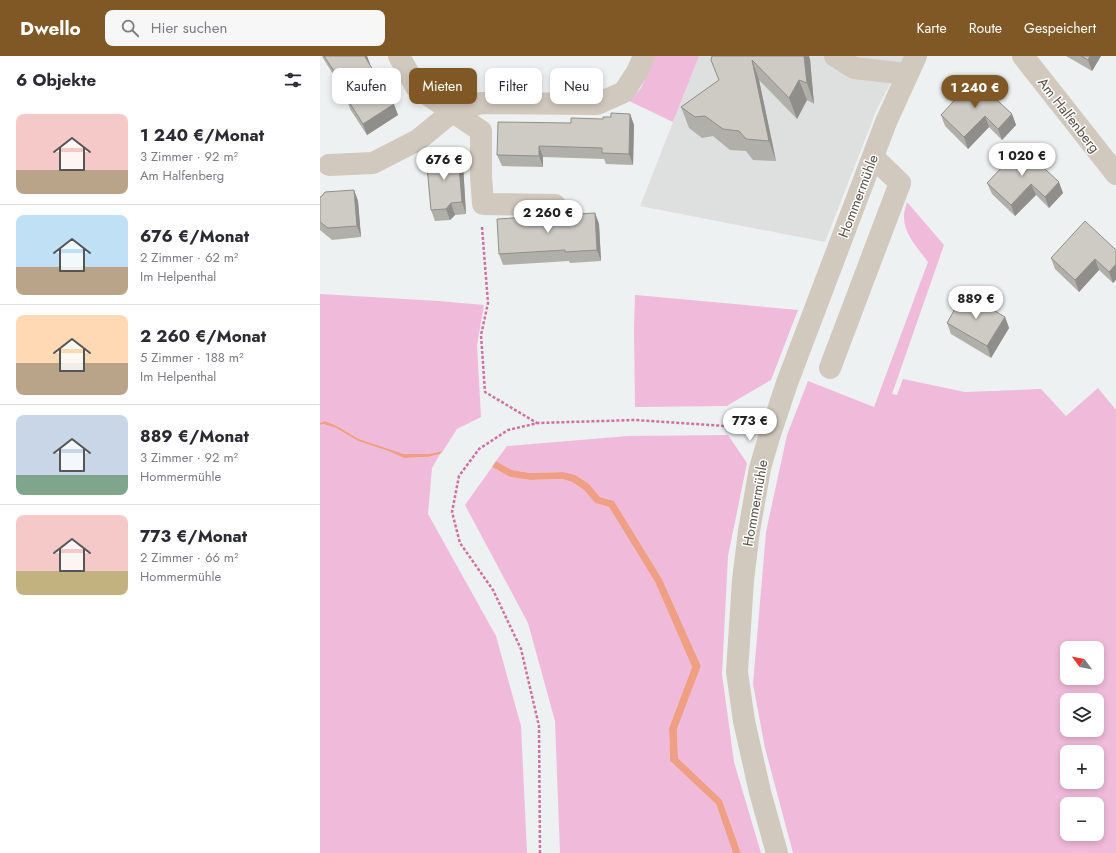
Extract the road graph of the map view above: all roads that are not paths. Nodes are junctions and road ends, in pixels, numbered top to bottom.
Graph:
1 (399, 56) edge
2 (644, 56) edge
3 (835, 56) edge
4 (1023, 56) edge
5 (912, 65) edge
6 (452, 112) junction
7 (873, 158) junction
8 (329, 165) dead end
9 (1116, 174) edge
10 (555, 205) dead end
11 (830, 368) dead end
12 (777, 853) edge

1 - 6 street
2 - 6 street
3 - 5 street
4 - 9 street, Am Halfenberg
5 - 7 street, Hommermühle
6 - 8 street
6 - 10 street
7 - 11 street
7 - 12 street, Hommermühle

